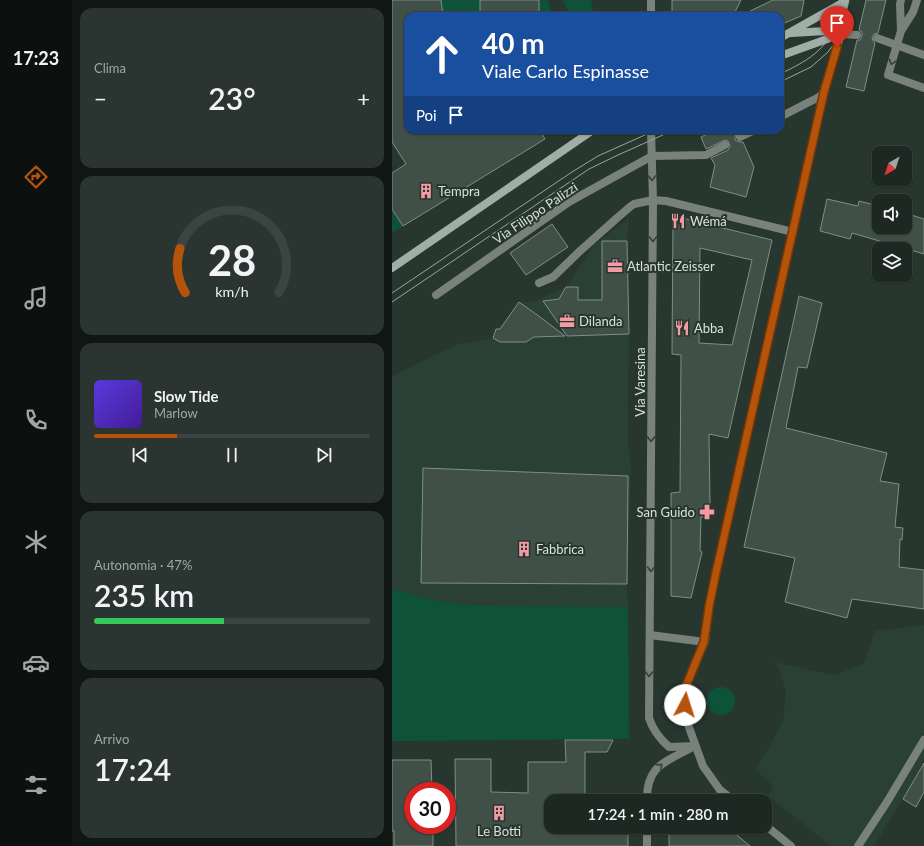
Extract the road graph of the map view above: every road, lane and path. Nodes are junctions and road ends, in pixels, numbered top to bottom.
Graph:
1 (652, 0) edge
2 (901, 0) edge
3 (917, 0) edge
4 (844, 1) edge
5 (652, 12) edge
6 (901, 31) junction
7 (790, 33) junction
8 (841, 34) junction
9 (858, 35) dead end
10 (784, 36) edge
11 (877, 38) dead end
12 (897, 45) junction
13 (784, 55) edge
14 (924, 55) edge
15 (924, 88) edge
16 (824, 92) junction
17 (784, 115) edge
18 (587, 134) edge
19 (651, 134) edge
20 (746, 134) edge
21 (740, 137) dead end
22 (725, 145) dead end
23 (652, 156) junction
24 (653, 200) junction
25 (793, 232) junction
26 (392, 268) edge
27 (539, 283) dead end
28 (436, 295) dead end
29 (650, 634) junction
30 (704, 642) junction
31 (924, 740) edge
32 (695, 746) junction
33 (646, 794) edge
34 (725, 794) edge
35 (772, 831) edge
36 (647, 834) edge
37 (647, 846) edge
38 (791, 846) edge
39 (858, 846) edge

1 - 5 street
2 - 6 street
3 - 6 street
4 - 7 street
4 - 8 street
6 - 12 street
7 - 8 street
7 - 10 street
8 - 9 street
8 - 13 street
8 - 16 street
11 - 12 street
12 - 14 street
12 -> 15 street
16 - 17 street
16 - 25 street
18 - 26 street
19 - 23 street, Via Varesina
20 - 21 street
22 - 23 street
23 -> 24 street, Via Varesina
23 - 28 street, Via Filippo Palizzi
24 - 25 street
24 - 27 street
24 -> 29 street, Via Varesina
25 - 30 street
29 - 30 street
29 -> 32 street, Via Varesina
30 - 32 street
31 - 39 street
33 -> 32 street
32 - 34 street
35 - 38 street
36 - 37 street

